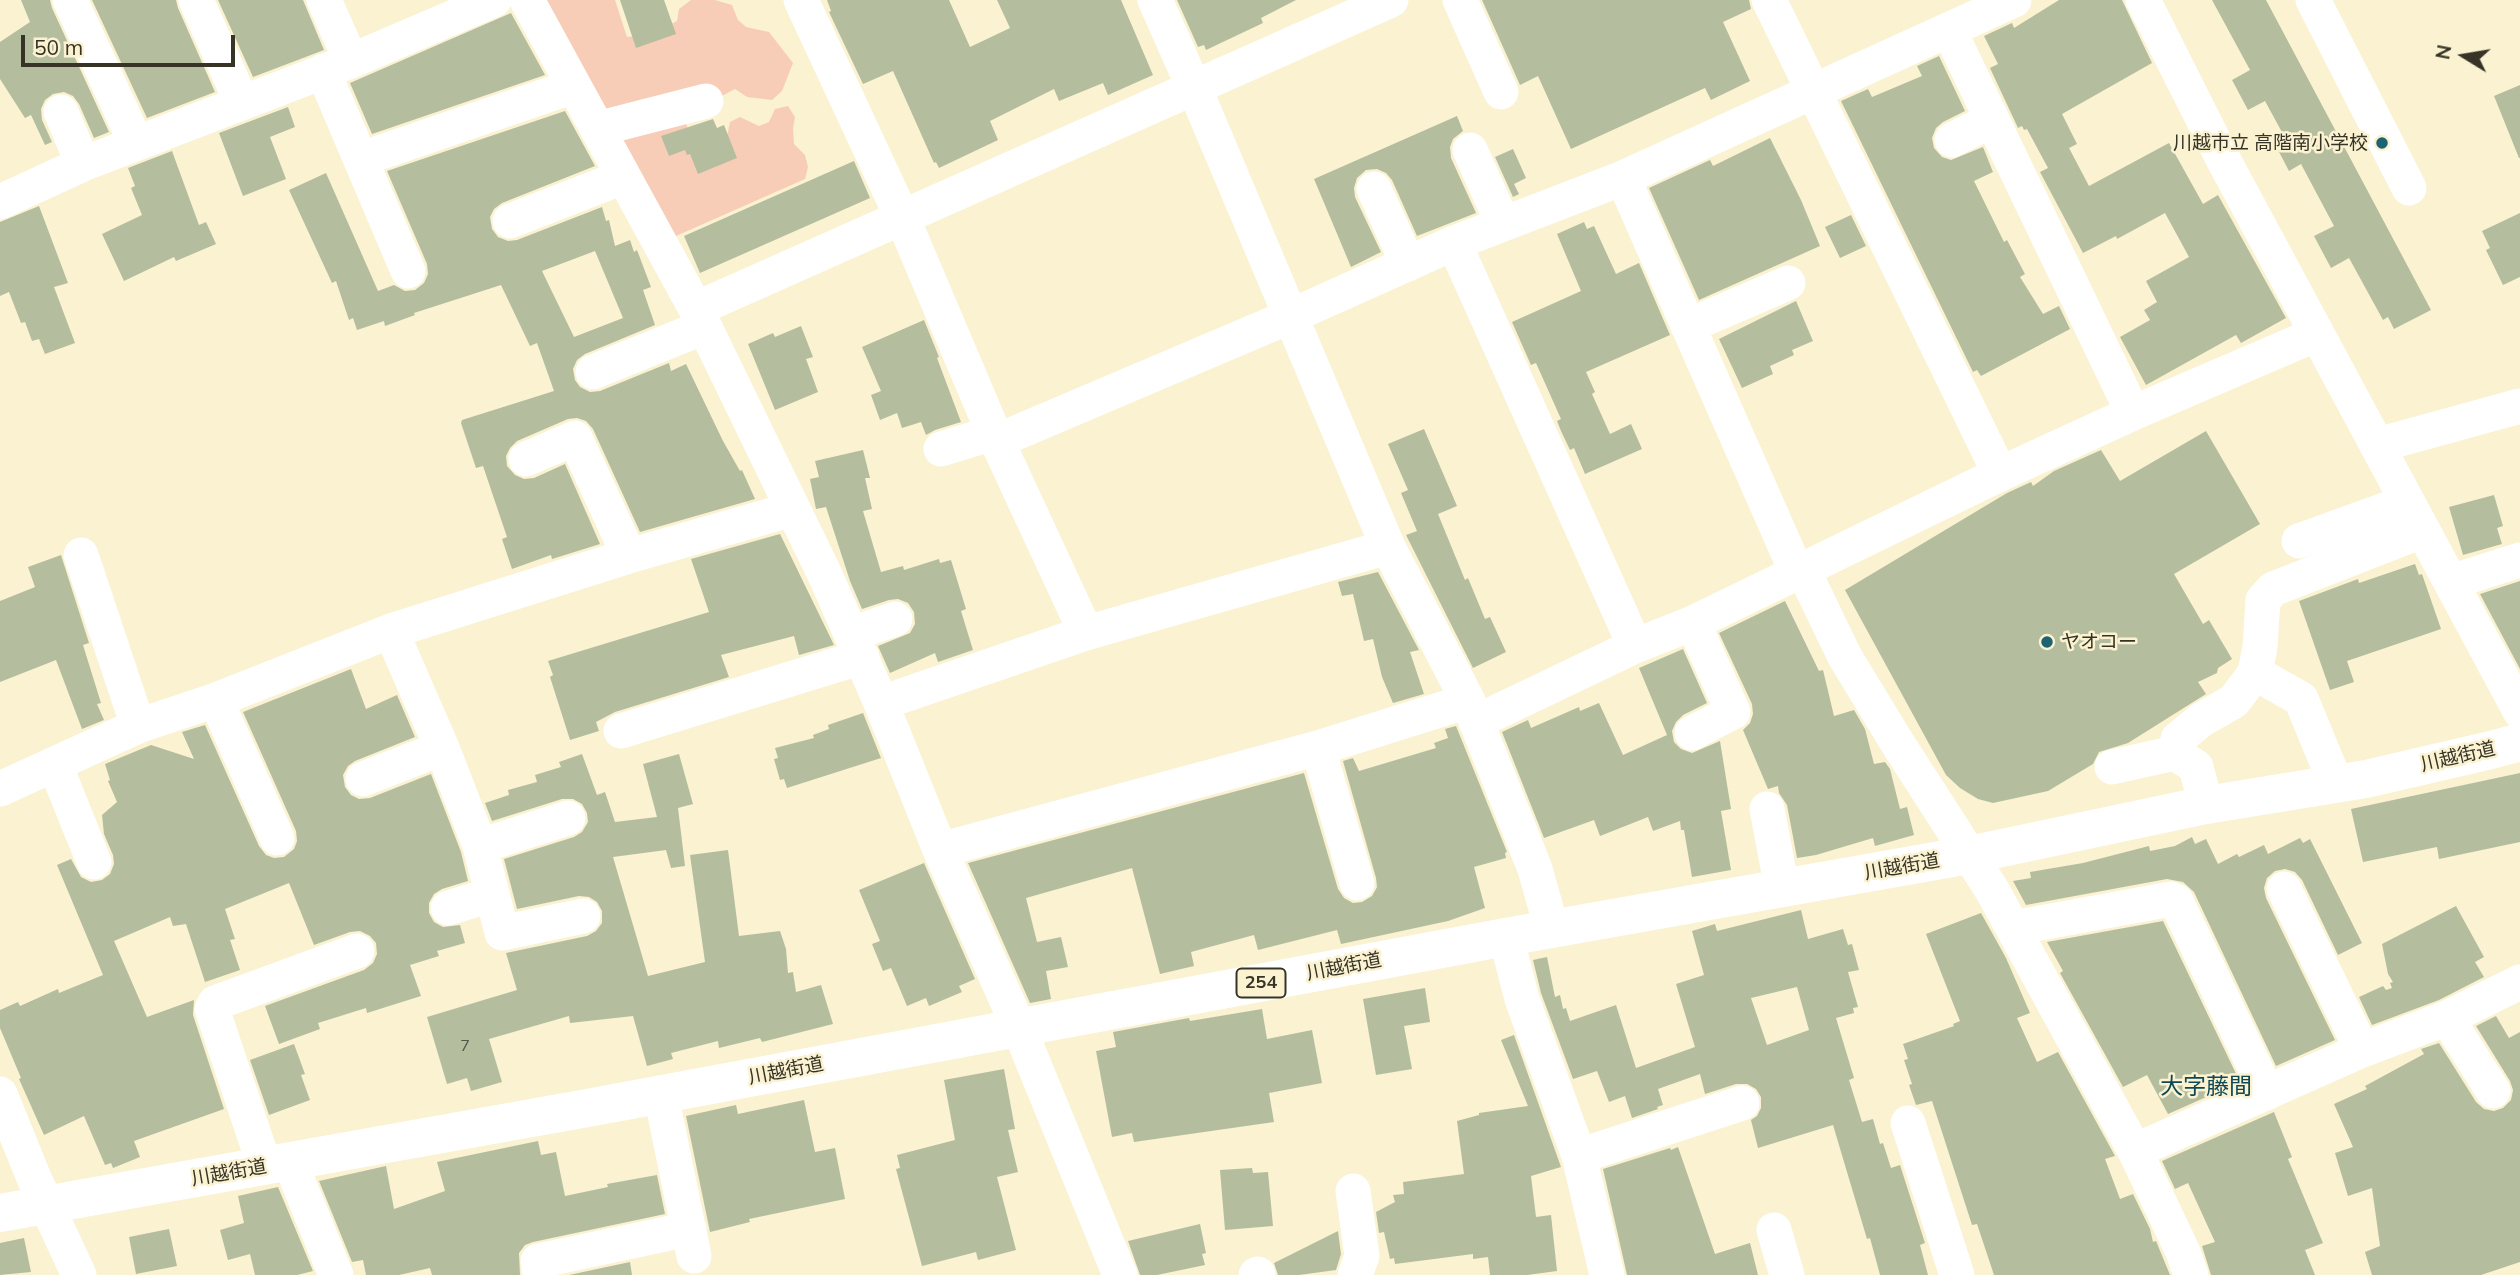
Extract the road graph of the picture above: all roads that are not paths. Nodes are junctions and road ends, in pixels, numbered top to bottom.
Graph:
1 (70, 0) edge
2 (196, 0) edge
3 (324, 0) edge
4 (494, 0) edge
5 (527, 0) edge
6 (801, 0) edge
7 (1155, 0) edge
8 (1391, 0) edge
9 (1460, 0) edge
10 (1769, 0) edge
11 (2014, 0) edge
12 (2143, 0) edge
13 (2313, 0) edge
14 (1949, 30) junction
15 (337, 66) junction
16 (573, 86) junction
17 (1193, 86) junction
18 (1500, 92) dead end
19 (1815, 92) junction
20 (706, 101) dead end
21 (242, 103) junction
22 (61, 112) dead end
23 (1992, 120) junction
24 (597, 129) junction
25 (1952, 140) dead end
26 (136, 144) junction
27 (1470, 150) dead end
28 (361, 159) junction
29 (83, 164) junction
30 (624, 177) junction
31 (1623, 178) junction
32 (2409, 188) dead end
33 (1374, 189) dead end
34 (0, 202) edge
35 (902, 216) junction
36 (510, 221) dead end
37 (1503, 224) junction
38 (1454, 243) junction
39 (1408, 264) junction
40 (408, 271) dead end
41 (1788, 283) dead end
42 (1291, 316) junction
43 (700, 318) junction
44 (1688, 326) junction
45 (2317, 334) junction
46 (593, 372) dead end
47 (2520, 406) edge
48 (2133, 413) junction
49 (995, 437) junction
50 (2378, 445) junction
51 (941, 449) dead end
52 (526, 459) dead end
53 (2000, 474) junction
54 (793, 509) junction
55 (2415, 516) junction
56 (2299, 541) dead end
57 (1388, 547) junction
58 (81, 555) dead end
59 (629, 556) junction
60 (2520, 560) edge
61 (1800, 571) junction
62 (2451, 582) junction
63 (895, 619) dead end
64 (1693, 623) junction
65 (391, 631) junction
66 (1086, 633) junction
67 (857, 645) junction
68 (1635, 646) junction
69 (2255, 673) junction
70 (216, 699) junction
71 (881, 703) junction
72 (2520, 711) edge
73 (1472, 712) junction
74 (138, 726) junction
75 (621, 732) dead end
76 (1692, 733) dead end
77 (2520, 742) edge
78 (442, 748) junction
79 (1318, 748) junction
80 (2175, 753) junction
81 (55, 765) junction
82 (2112, 767) dead end
83 (363, 779) dead end
84 (2336, 784) junction
85 (0, 789) edge
86 (2206, 805) junction
87 (1767, 809) dead end
88 (568, 818) dead end
89 (277, 838) dead end
90 (480, 846) junction
91 (940, 850) junction
92 (1969, 855) junction
93 (94, 862) dead end
94 (1357, 883) dead end
95 (1782, 889) junction
96 (2284, 889) dead end
97 (491, 895) junction
98 (448, 908) dead end
99 (583, 916) dead end
100 (2013, 928) junction
101 (1552, 930) junction
102 (1506, 937) junction
103 (356, 951) dead end
104 (2520, 982) edge
105 (2447, 1018) junction
106 (1019, 1028) junction
107 (2362, 1050) junction
108 (2493, 1091) dead end
109 (2267, 1093) junction
110 (0, 1094) edge
111 (661, 1095) junction
112 (1742, 1103) dead end
113 (1908, 1123) dead end
114 (2135, 1151) junction
115 (1579, 1156) junction
116 (278, 1165) junction
117 (1353, 1191) dead end
118 (47, 1205) junction
119 (0, 1213) edge
120 (1774, 1230) dead end
121 (79, 1275) edge
122 (336, 1275) edge
123 (540, 1275) edge
124 (1120, 1275) edge
125 (1355, 1275) edge
126 (1606, 1275) edge
127 (1787, 1275) edge
128 (1957, 1275) edge
129 (2191, 1275) edge

1 - 26 street
2 - 21 street
3 - 15 street
4 - 15 street
5 - 16 street
6 - 35 street
7 - 17 street
8 - 17 street
9 - 18 street
10 - 19 street
11 - 14 street
12 - 45 street
13 - 32 street
14 - 19 street
14 - 23 street
15 - 21 street
15 - 28 street
16 - 24 street
16 - 28 street
17 - 35 street
17 - 42 street
19 - 31 street
19 - 53 street
20 - 24 street
21 - 26 street
22 - 29 street
23 - 25 street
23 - 48 street
24 - 30 street
26 - 29 street
27 - 37 street
28 - 40 street
29 - 34 street
30 - 36 street
30 - 43 street
31 - 37 street
31 - 44 street
33 - 39 street
35 - 43 street
35 - 49 street
37 - 38 street
38 - 39 street
38 - 68 street
39 - 42 street
41 - 44 street
42 - 49 street
42 - 57 street
43 - 46 street
43 - 54 street
44 - 61 street
45 - 48 street
45 - 50 street
47 - 50 street
48 - 53 street
49 - 51 street
49 - 66 street
50 - 55 street
52 - 59 street
53 - 61 street
54 - 59 street
54 - 67 street
55 - 56 street
55 - 62 street
55 - 69 street
57 - 66 street
57 - 73 street
58 - 74 street
59 - 65 street
60 - 62 street
61 - 64 street
61 - 92 street
62 - 72 street
63 - 67 street
64 - 68 street
64 - 76 street
65 - 70 street
65 - 78 street
66 - 71 street
67 - 71 street
67 - 75 street
68 - 73 street
69 - 80 street
69 - 84 street
70 - 74 street
70 - 89 street
71 - 91 street
73 - 79 street
73 - 101 street
74 - 81 street
77 - 84 highway, 川越街道 / 254
78 - 83 street
78 - 90 street
79 - 91 street
79 - 94 street
80 - 82 street
80 - 86 street
81 - 85 street
81 - 93 street
84 - 86 highway, 川越街道 / 254
86 - 92 highway, 川越街道 / 254
87 - 95 street
88 - 90 street
90 - 97 street
91 - 106 street
92 - 95 highway, 川越街道 / 254
92 - 100 street
95 - 101 highway, 川越街道 / 254
96 - 107 street
97 - 98 street
97 - 99 street
100 - 109 street
100 - 114 street
101 - 102 highway, 川越街道 / 254
102 - 106 highway, 川越街道 / 254
102 - 115 street
103 - 116 street
104 - 105 street
105 - 107 street
105 - 108 street
106 - 111 highway, 川越街道 / 254
106 - 124 street
107 - 109 street
109 - 114 street
110 - 118 street
111 - 116 highway, 川越街道 / 254
111 - 123 street
112 - 115 street
113 - 128 street
114 - 129 street
115 - 126 street
116 - 118 highway, 川越街道 / 254
116 - 122 street
117 - 125 street
118 - 119 highway, 川越街道 / 254
118 - 121 street
120 - 127 street

